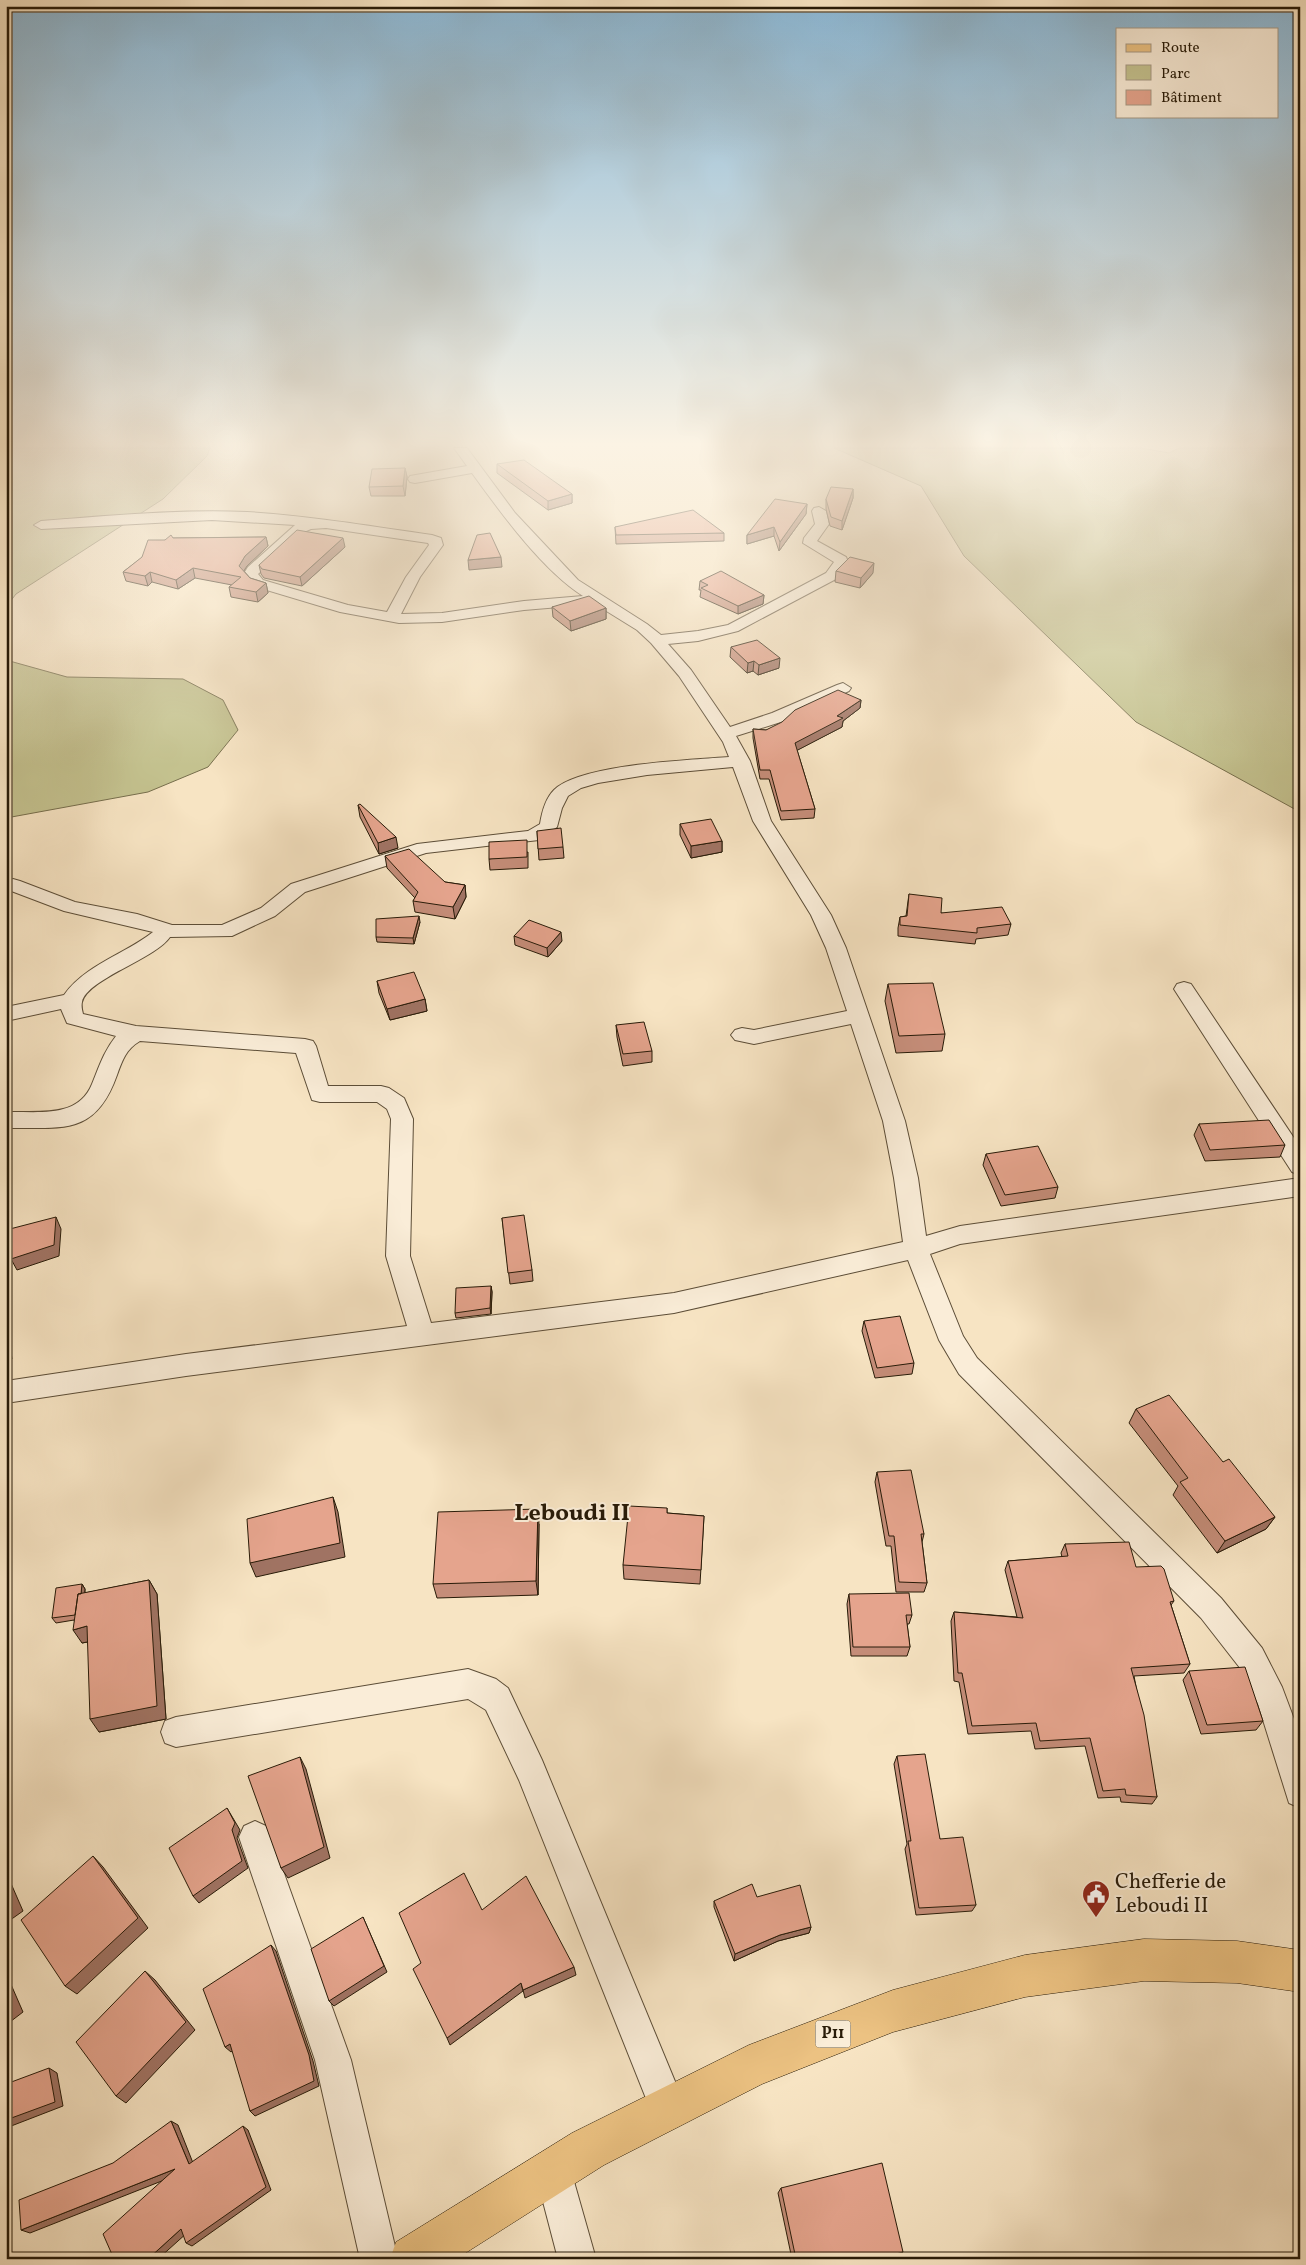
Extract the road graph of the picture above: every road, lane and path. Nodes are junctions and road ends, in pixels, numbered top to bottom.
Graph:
1 (271, 554) edge
2 (430, 554) edge
3 (545, 554) edge
4 (830, 554) edge
5 (596, 599) junction
6 (392, 617) junction
7 (657, 640) junction
8 (843, 688) dead end
9 (727, 734) junction
10 (741, 761) junction
11 (13, 885) dead end
12 (165, 932) junction
13 (1184, 989) dead end
14 (72, 1000) junction
15 (6, 1014) edge
16 (860, 1015) junction
17 (136, 1032) junction
18 (742, 1035) dead end
19 (6, 1120) edge
20 (1300, 1166) edge
21 (1300, 1187) edge
22 (916, 1249) junction
23 (422, 1334) junction
24 (6, 1392) edge
25 (176, 1732) dead end
26 (1300, 1792) edge
27 (255, 1838) dead end
28 (1300, 1971) edge
29 (668, 2108) junction
30 (553, 2171) junction
31 (379, 2259) edge
32 (412, 2259) edge
33 (577, 2259) edge

1 - 6 street
2 - 6 street
3 - 5 street
4 - 7 street
5 - 6 street
5 - 7 street
7 - 9 street
8 - 9 street
9 - 10 street
10 - 12 street
10 - 16 street
11 - 12 street
12 - 14 street
13 - 20 street
14 - 15 street
14 - 17 street
16 - 18 street
16 - 22 street
17 - 19 street
17 - 23 street
21 - 22 street
22 - 23 street
22 - 26 street
23 - 24 street
25 - 29 street
27 - 31 street
28 - 29 main road, P11
29 - 30 main road, P11
30 - 32 main road, P11
30 - 33 street

